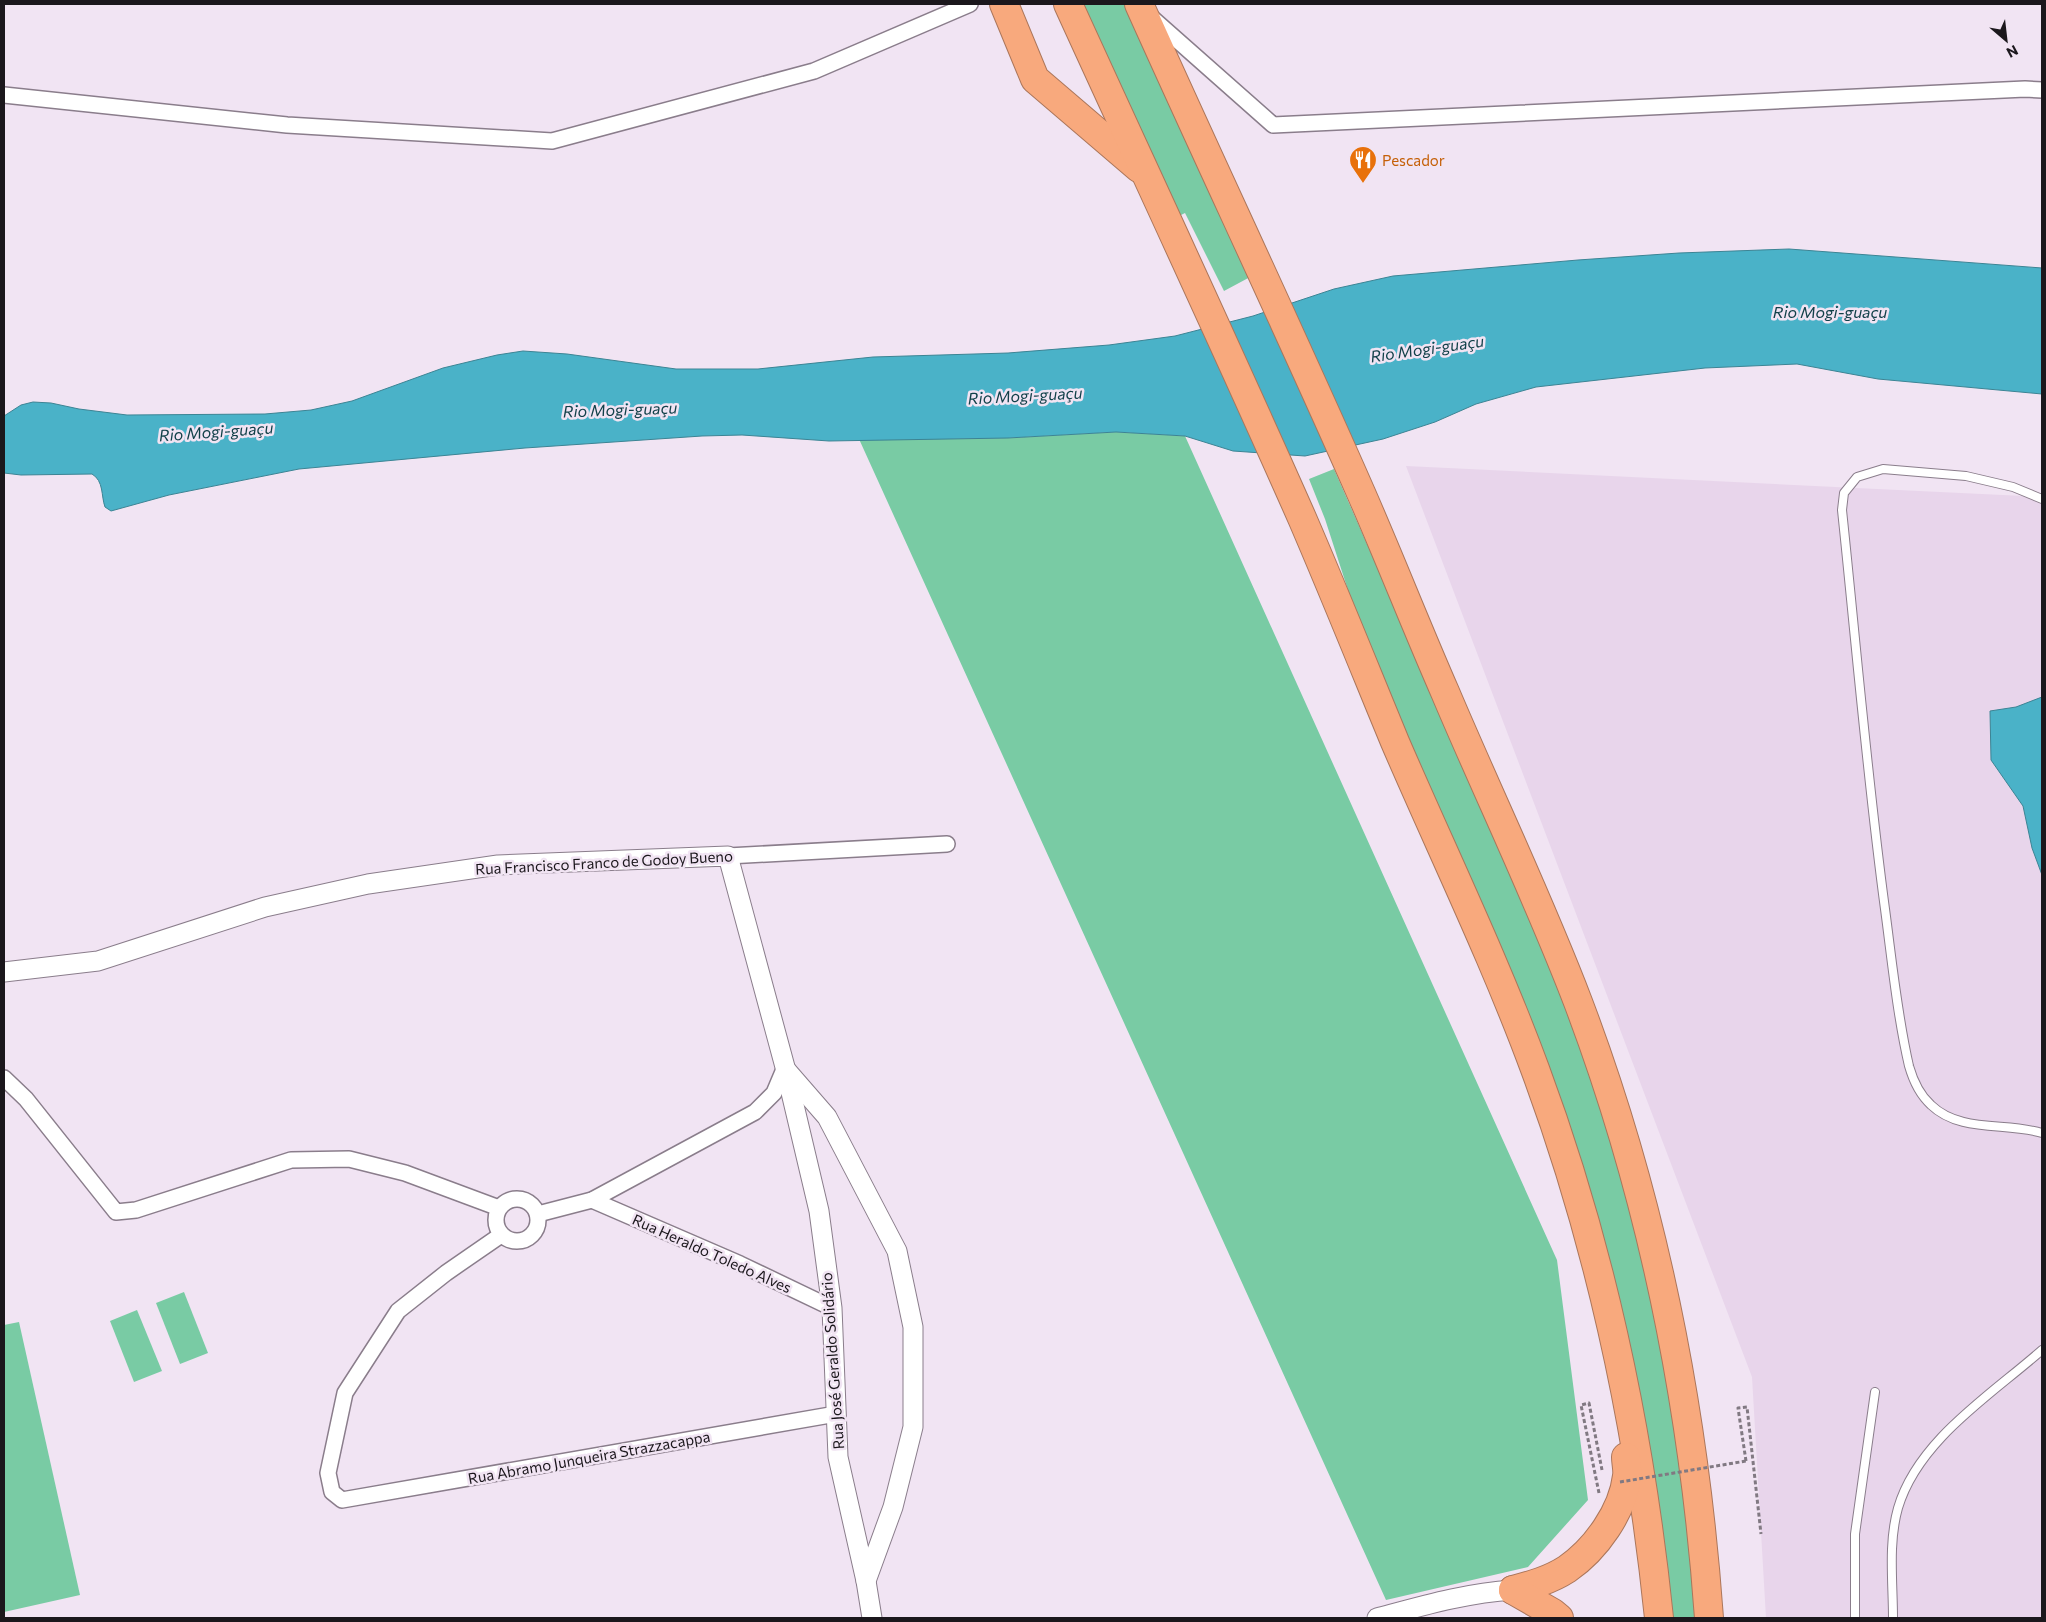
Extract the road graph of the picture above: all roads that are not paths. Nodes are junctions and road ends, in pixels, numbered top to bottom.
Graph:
1 (969, 4) edge
2 (1004, 4) edge
3 (1068, 4) edge
4 (1140, 6) edge
5 (2042, 90) edge
6 (4, 95) edge
7 (1145, 173) junction
8 (2042, 499) edge
9 (947, 844) dead end
10 (728, 856) junction
11 (4, 972) edge
12 (785, 1068) junction
13 (4, 1078) edge
14 (2042, 1133) edge
15 (592, 1200) junction
16 (499, 1208) junction
17 (538, 1214) junction
18 (501, 1235) junction
19 (832, 1308) junction
20 (1613, 1331) junction
21 (2042, 1350) edge
22 (1874, 1392) dead end
23 (836, 1414) junction
24 (866, 1581) junction
25 (1513, 1590) junction
26 (872, 1618) edge
27 (1377, 1618) edge
28 (1559, 1618) edge
29 (1659, 1618) edge
30 (1709, 1618) edge
31 (1855, 1618) edge
32 (1893, 1618) edge

1 - 6 street
2 - 7 highway
3 - 7 highway
4 - 5 street
4 - 30 highway
7 - 20 highway
8 - 14 lane
9 - 10 street, Rua Francisco Franco de Godoy Bueno
10 - 11 street, Rua Francisco Franco de Godoy Bueno
10 - 12 street
12 - 15 street
12 - 19 street, Rua José Geraldo Solidário
12 - 24 street, Rua José Geraldo Solidário
13 - 16 street
15 - 17 street
15 - 19 street, Rua Heraldo Toledo Alves
16 - 17 street
16 - 18 street
17 - 18 street
18 - 23 street, Rua Abramo Junqueira Strazzacappa
19 - 23 street, Rua José Geraldo Solidário
20 - 25 highway
20 - 29 highway
21 - 32 lane
22 - 31 lane
23 - 24 street, Rua José Geraldo Solidário
24 - 26 street, Rua José Geraldo Solidário
25 - 27 street
25 - 28 highway

